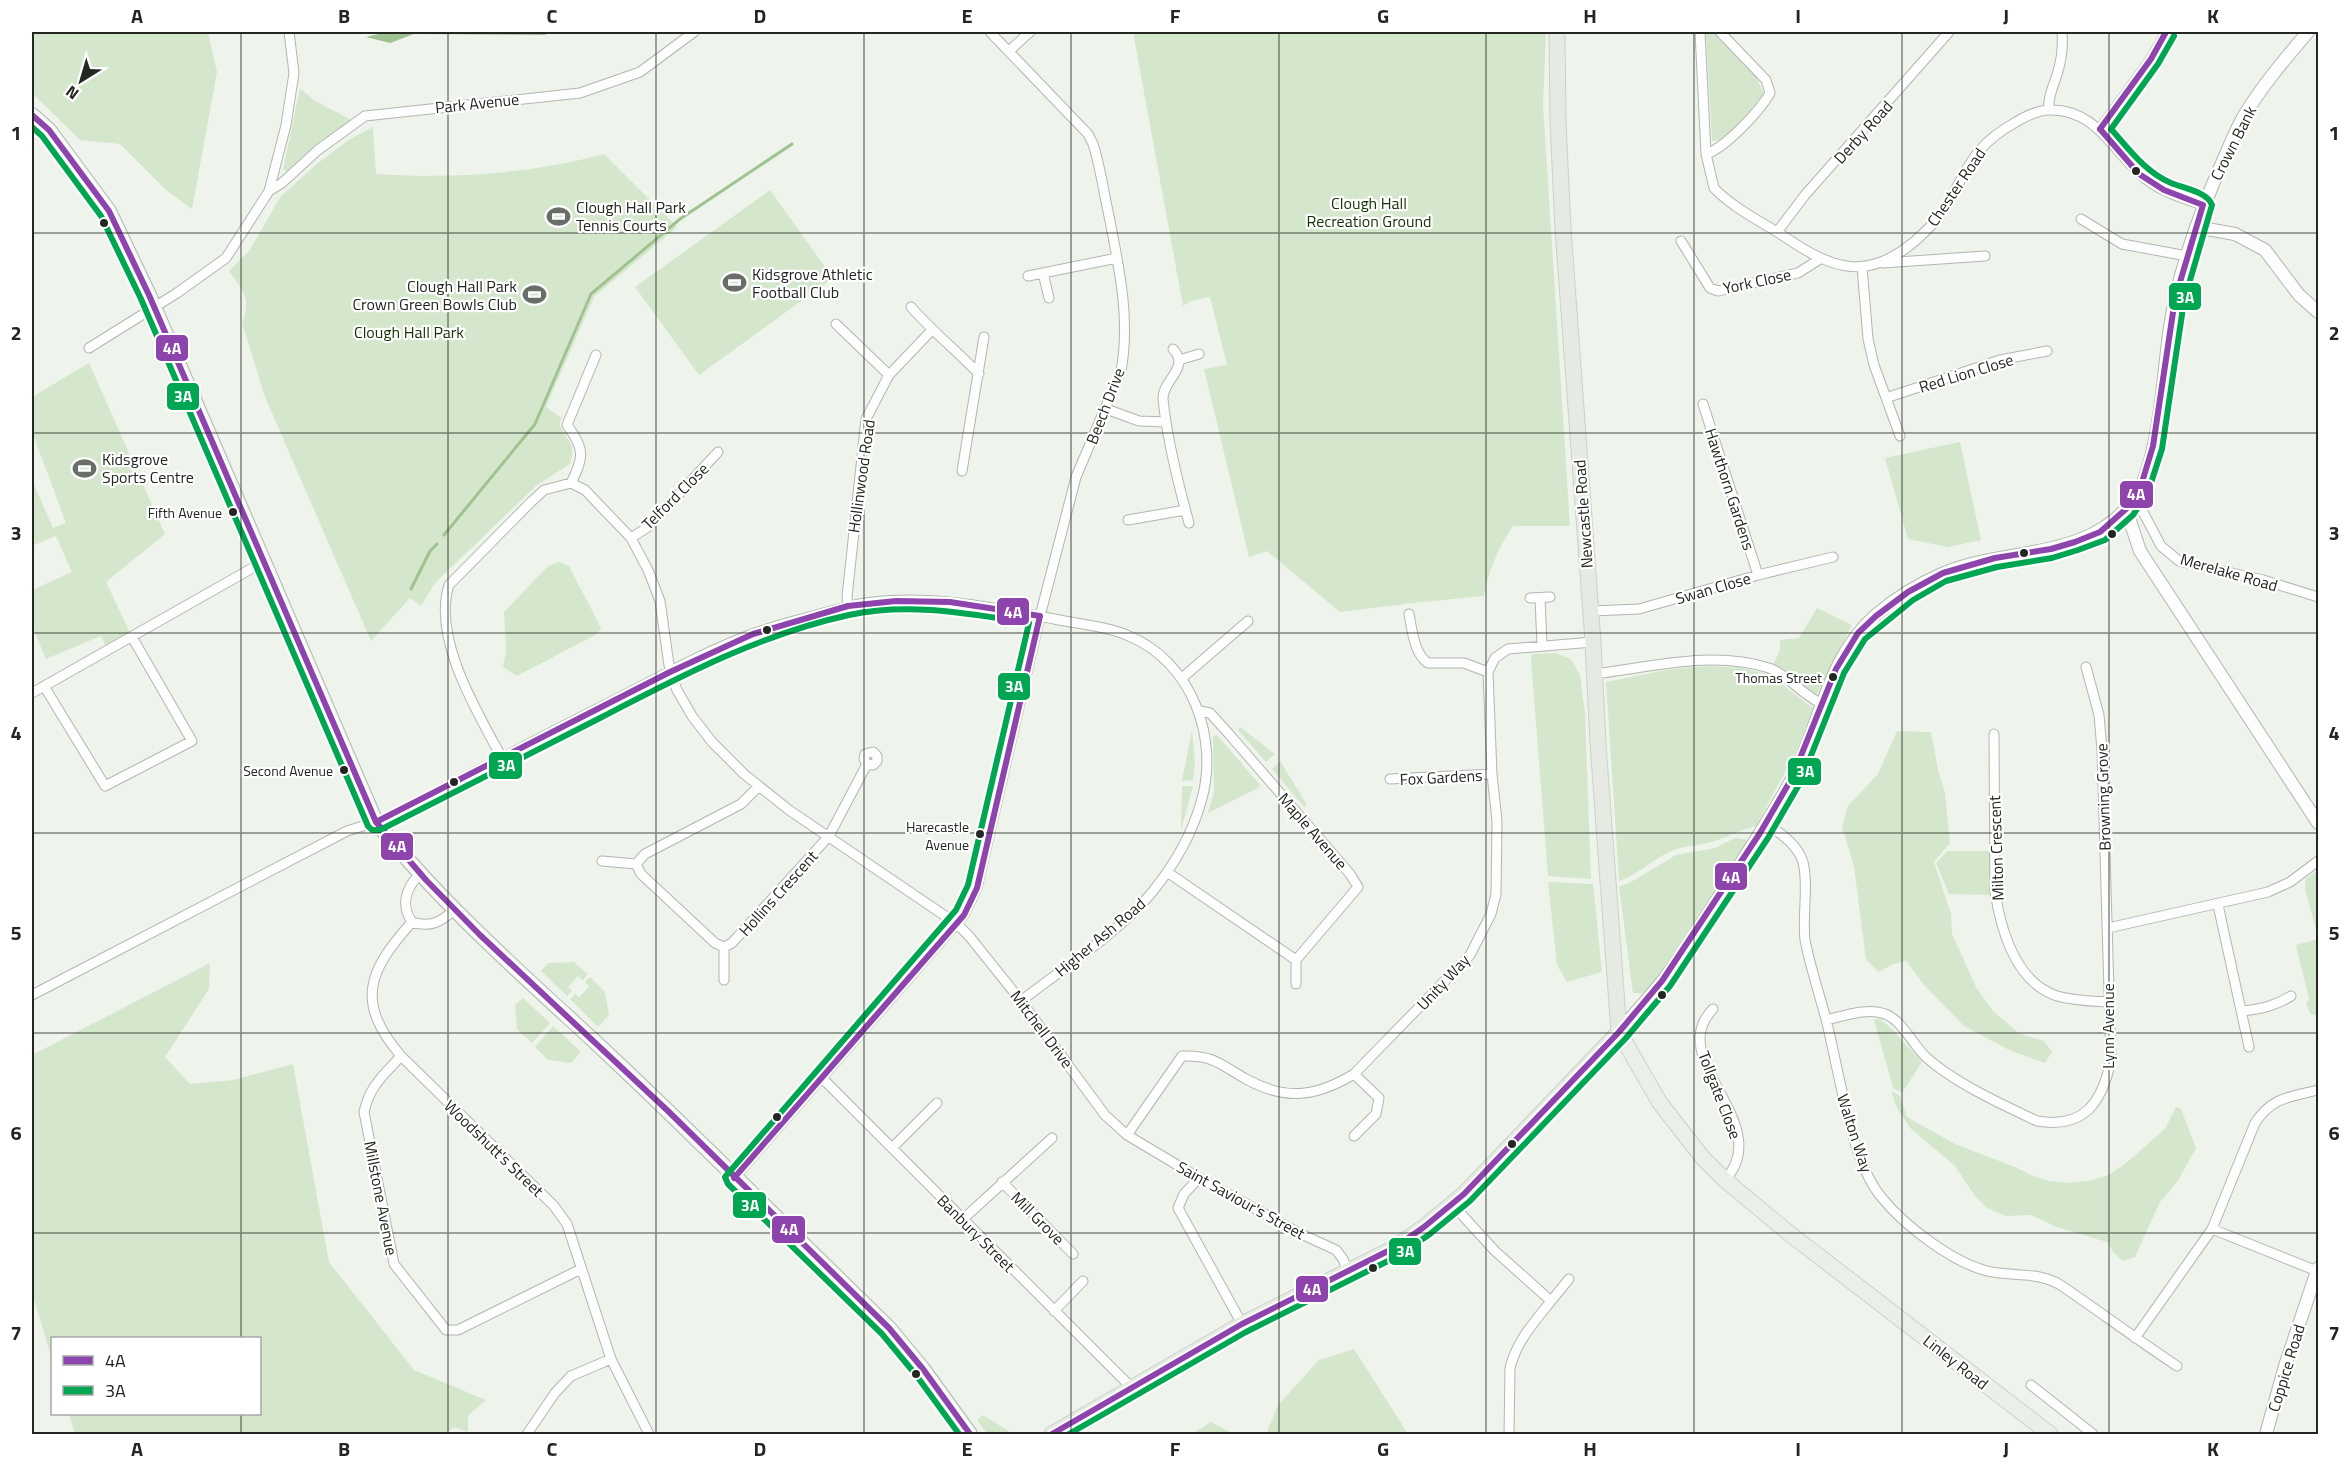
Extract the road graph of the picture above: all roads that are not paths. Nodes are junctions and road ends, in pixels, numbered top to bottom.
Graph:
1 (289, 32) edge
2 (694, 32) edge
3 (990, 32) edge
4 (1030, 32) edge
5 (1557, 32) edge
6 (1700, 32) edge
7 (1720, 32) edge
8 (1949, 32) edge
9 (2062, 32) edge
10 (2166, 32) edge
11 (2308, 32) edge
12 (1009, 51) junction
13 (2049, 110) junction
14 (32, 115) edge
15 (2100, 129) junction
16 (1706, 154) junction
17 (269, 191) junction
18 (2203, 205) junction
19 (2081, 219) dead end
20 (2196, 228) junction
21 (1777, 232) junction
22 (1681, 241) dead end
23 (1985, 256) dead end
24 (2187, 256) junction
25 (1117, 258) junction
26 (1820, 259) junction
27 (1883, 263) junction
28 (1862, 267) junction
29 (1043, 273) junction
30 (1028, 276) dead end
31 (1049, 298) dead end
32 (155, 307) junction
33 (911, 307) dead end
34 (2319, 312) edge
35 (836, 324) dead end
36 (931, 331) junction
37 (984, 337) dead end
38 (89, 348) dead end
39 (1173, 349) dead end
40 (2047, 351) dead end
41 (1199, 354) dead end
42 (596, 355) dead end
43 (1179, 360) junction
44 (979, 374) junction
45 (889, 375) junction
46 (1886, 398) junction
47 (1703, 404) dead end
48 (1106, 409) junction
49 (1166, 422) junction
50 (1900, 436) dead end
51 (718, 452) dead end
52 (962, 471) dead end
53 (571, 483) junction
54 (2135, 497) junction
55 (2126, 509) junction
56 (1185, 510) junction
57 (1128, 520) dead end
58 (1189, 523) dead end
59 (631, 538) junction
60 (1833, 557) dead end
61 (263, 562) junction
62 (1758, 575) junction
63 (1550, 597) dead end
64 (2319, 597) edge
65 (848, 606) junction
66 (1591, 611) junction
67 (1040, 616) junction
68 (1422, 620) dead end
69 (1248, 621) dead end
70 (132, 637) junction
71 (1593, 642) junction
72 (1542, 646) junction
73 (2086, 667) dead end
74 (670, 672) junction
75 (1488, 672) junction
76 (1595, 674) junction
77 (1182, 678) junction
78 (44, 686) junction
79 (32, 693) edge
80 (1822, 704) junction
81 (1200, 711) junction
82 (1994, 734) dead end
83 (502, 758) junction
84 (867, 764) dead end
85 (1492, 774) junction
86 (1390, 779) dead end
87 (759, 786) junction
88 (375, 822) junction
89 (2319, 823) edge
90 (1766, 824) junction
91 (829, 836) junction
92 (602, 861) dead end
93 (2319, 861) edge
94 (636, 864) junction
95 (1167, 872) junction
96 (419, 875) junction
97 (2218, 905) junction
98 (454, 910) junction
99 (412, 922) junction
100 (957, 924) junction
101 (2108, 928) junction
102 (724, 947) junction
103 (1296, 960) junction
104 (724, 980) dead end
105 (1296, 984) dead end
106 (32, 995) edge
107 (2291, 996) dead end
108 (1616, 999) junction
109 (1021, 1001) junction
110 (2108, 1002) junction
111 (1642, 1005) junction
112 (1713, 1009) dead end
113 (2242, 1011) junction
114 (1826, 1020) junction
115 (1619, 1032) junction
116 (2249, 1047) dead end
117 (401, 1056) junction
118 (1354, 1074) junction
119 (821, 1077) junction
120 (2319, 1090) edge
121 (937, 1103) dead end
122 (1127, 1135) junction
123 (1354, 1136) dead end
124 (1052, 1138) dead end
125 (892, 1148) junction
126 (734, 1178) junction
127 (1198, 1178) junction
128 (1725, 1180) junction
129 (1002, 1182) junction
130 (1452, 1204) junction
131 (962, 1220) junction
132 (2212, 1229) junction
133 (1073, 1254) dead end
134 (581, 1269) junction
135 (1347, 1270) junction
136 (2318, 1270) edge
137 (1569, 1279) dead end
138 (1083, 1281) dead end
139 (1551, 1301) junction
140 (1054, 1311) junction
141 (1242, 1324) junction
142 (2135, 1338) junction
143 (611, 1359) junction
144 (2177, 1366) dead end
145 (2031, 1385) dead end
146 (2051, 1386) dead end
147 (1132, 1388) junction
148 (2044, 1395) junction
149 (527, 1434) edge
150 (648, 1434) edge
151 (970, 1434) edge
152 (1052, 1434) edge
153 (1509, 1434) edge
154 (2050, 1434) edge
155 (2092, 1434) edge
156 (2266, 1434) edge

1 - 17 street
2 - 17 street, Park Avenue
3 - 12 street, Beech Drive
4 - 12 street
5 - 66 highway, Newcastle Road
6 - 16 street, Chester Road
7 - 16 street
8 - 21 street, Derby Road
9 - 13 street
10 - 15 street
11 - 18 street, Crown Bank
12 - 25 street, Beech Drive
13 - 15 street
13 - 27 street, Chester Road
14 - 32 main road
15 - 18 street
16 - 21 street, Chester Road
17 - 32 street
18 - 20 street, Crown Bank
19 - 24 street
20 - 24 street, Crown Bank
20 - 34 street
21 - 26 street, Chester Road
22 - 26 street, York Close
23 - 27 street
24 - 54 street, Crown Bank
25 - 29 street
25 - 48 street, Beech Drive
26 - 28 street, Chester Road
27 - 28 street, Chester Road
28 - 46 street
29 - 30 street
29 - 31 street
32 - 38 street
32 - 61 main road
33 - 36 street
35 - 45 street
36 - 44 street
36 - 45 street, Hollinwood Road
37 - 44 street
39 - 43 street
40 - 46 street, Red Lion Close
41 - 43 street
42 - 53 street
43 - 49 street
44 - 52 street
45 - 65 street, Hollinwood Road
46 - 50 street
47 - 62 street, Hawthorn Gardens
48 - 49 street
48 - 67 street, Beech Drive
49 - 56 street
51 - 59 street, Telford Close
53 - 59 street
53 - 83 street
54 - 55 street, Crown Bank
54 - 64 street, Merelake Road
55 - 80 street, Crown Bank
55 - 89 street
56 - 57 street
56 - 58 street
59 - 74 street
60 - 62 street, Swan Close
61 - 70 street
61 - 88 main road
62 - 66 street, Swan Close
63 - 72 street
65 - 67 street, Higher Ash Road
65 - 74 street, Higher Ash Road
66 - 71 highway, Newcastle Road
67 - 77 street, Higher Ash Road
67 - 100 street, Beech Drive
68 - 75 street
69 - 77 street
70 - 78 street
70 - 78 street
71 - 72 street
71 - 76 highway, Newcastle Road
72 - 75 street
73 - 101 street, Browning Grove
74 - 83 street, Higher Ash Road
74 - 87 street
75 - 85 street, Unity Way
76 - 80 street
76 - 108 highway, Newcastle Road
77 - 81 street, Higher Ash Road
78 - 79 street
80 - 90 street, Crown Bank
81 - 95 street, Higher Ash Road
81 - 103 street, Maple Avenue
82 - 110 street, Milton Crescent
83 - 88 street, Higher Ash Road
84 - 91 street, Hollins Crescent
85 - 86 street, Fox Gardens
85 - 118 street, Unity Way
87 - 91 street
87 - 94 street
88 - 96 main road
88 - 106 street
90 - 111 street, Crown Bank
90 - 114 street, Walton Way
91 - 100 street
91 - 102 street, Hollins Crescent
92 - 94 street
93 - 97 street
94 - 102 street, Hollins Crescent
95 - 103 street
95 - 109 street, Higher Ash Road
96 - 98 main road
96 - 99 street
97 - 101 street
97 - 113 street
98 - 99 street
98 - 126 main road
99 - 117 street, Woodshutt's Street
100 - 109 street, Mitchell Drive
100 - 119 street, Beech Drive
101 - 110 street, Lynn Avenue
102 - 104 street, Hollins Crescent
103 - 105 street
107 - 113 street
108 - 111 street
108 - 115 highway, Newcastle Road
109 - 122 street, Mitchell Drive
110 - 114 street, Lynn Avenue
111 - 115 street, Crown Bank
112 - 128 street, Tollgate Close
113 - 116 street
114 - 142 street, Walton Way
115 - 128 main road, Linley Road
115 - 130 highway
117 - 134 street, Woodshutt's Street
117 - 134 street, Millstone Avenue
118 - 122 street, Unity Way
118 - 123 street
119 - 125 street, Banbury Street
119 - 126 street, Beech Drive
120 - 132 street
121 - 125 street
122 - 127 street, Saint Saviour's Street
124 - 129 street
125 - 131 street, Banbury Street
126 - 151 main road
127 - 135 street, Saint Saviour's Street
127 - 141 street
128 - 154 main road, Linley Road
129 - 131 street
129 - 133 street, Mill Grove
130 - 135 highway
130 - 139 street
131 - 140 street, Banbury Street
132 - 136 street
132 - 142 street
134 - 143 street, Woodshutt's Street
135 - 141 highway
136 - 156 street, Coppice Road
137 - 139 street
138 - 140 street
139 - 153 street
140 - 147 street, Banbury Street
141 - 147 highway
142 - 144 street, Walton Way
143 - 149 street
143 - 150 street, Woodshutt's Street
145 - 148 street
146 - 148 street
147 - 152 highway
148 - 155 street

